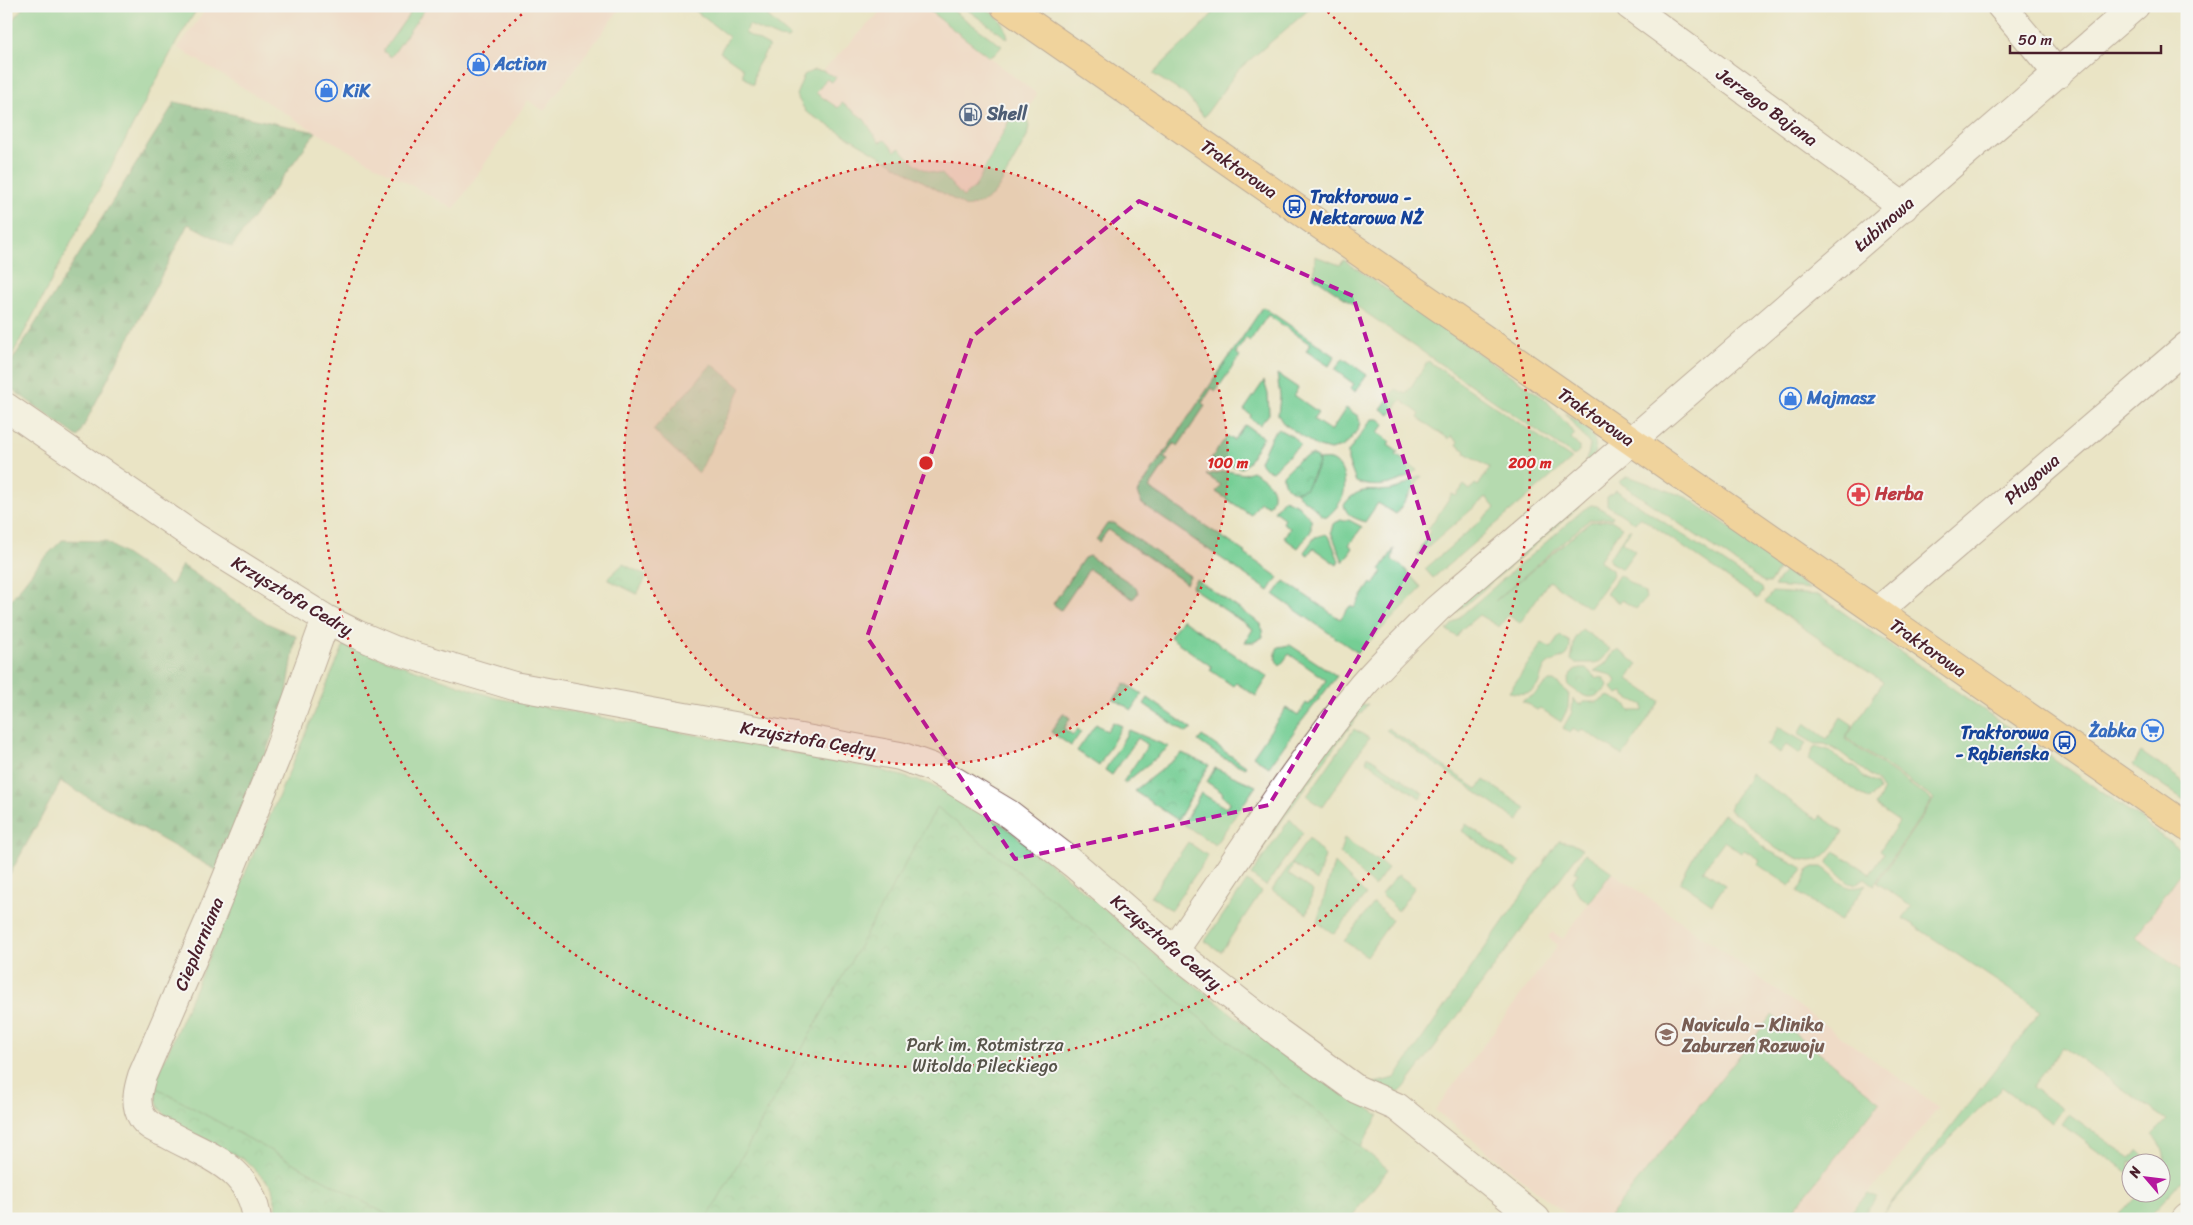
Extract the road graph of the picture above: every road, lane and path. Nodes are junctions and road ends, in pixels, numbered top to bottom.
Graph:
1 (1005, 6) edge
2 (1630, 6) edge
3 (2001, 6) edge
4 (2135, 6) edge
5 (2058, 74) junction
6 (1904, 207) junction
7 (2187, 346) edge
8 (6, 407) edge
9 (1631, 441) junction
10 (1877, 612) junction
11 (326, 619) junction
12 (2187, 827) edge
13 (1174, 951) junction
14 (257, 1219) edge
15 (1536, 1219) edge

1 - 9 main road, Traktorowa
2 - 6 street, Jerzego Bajana
3 - 5 street
4 - 5 street, Łubinowa
5 - 6 street, Łubinowa
6 - 9 street, Łubinowa
7 - 10 street, Pługowa
8 - 11 street, Krzysztofa Cedry
9 - 10 main road, Traktorowa
9 - 13 street, Łubinowa
10 - 12 main road, Traktorowa
11 - 13 street, Krzysztofa Cedry
11 - 14 street, Cieplarniana
13 - 15 street, Krzysztofa Cedry

